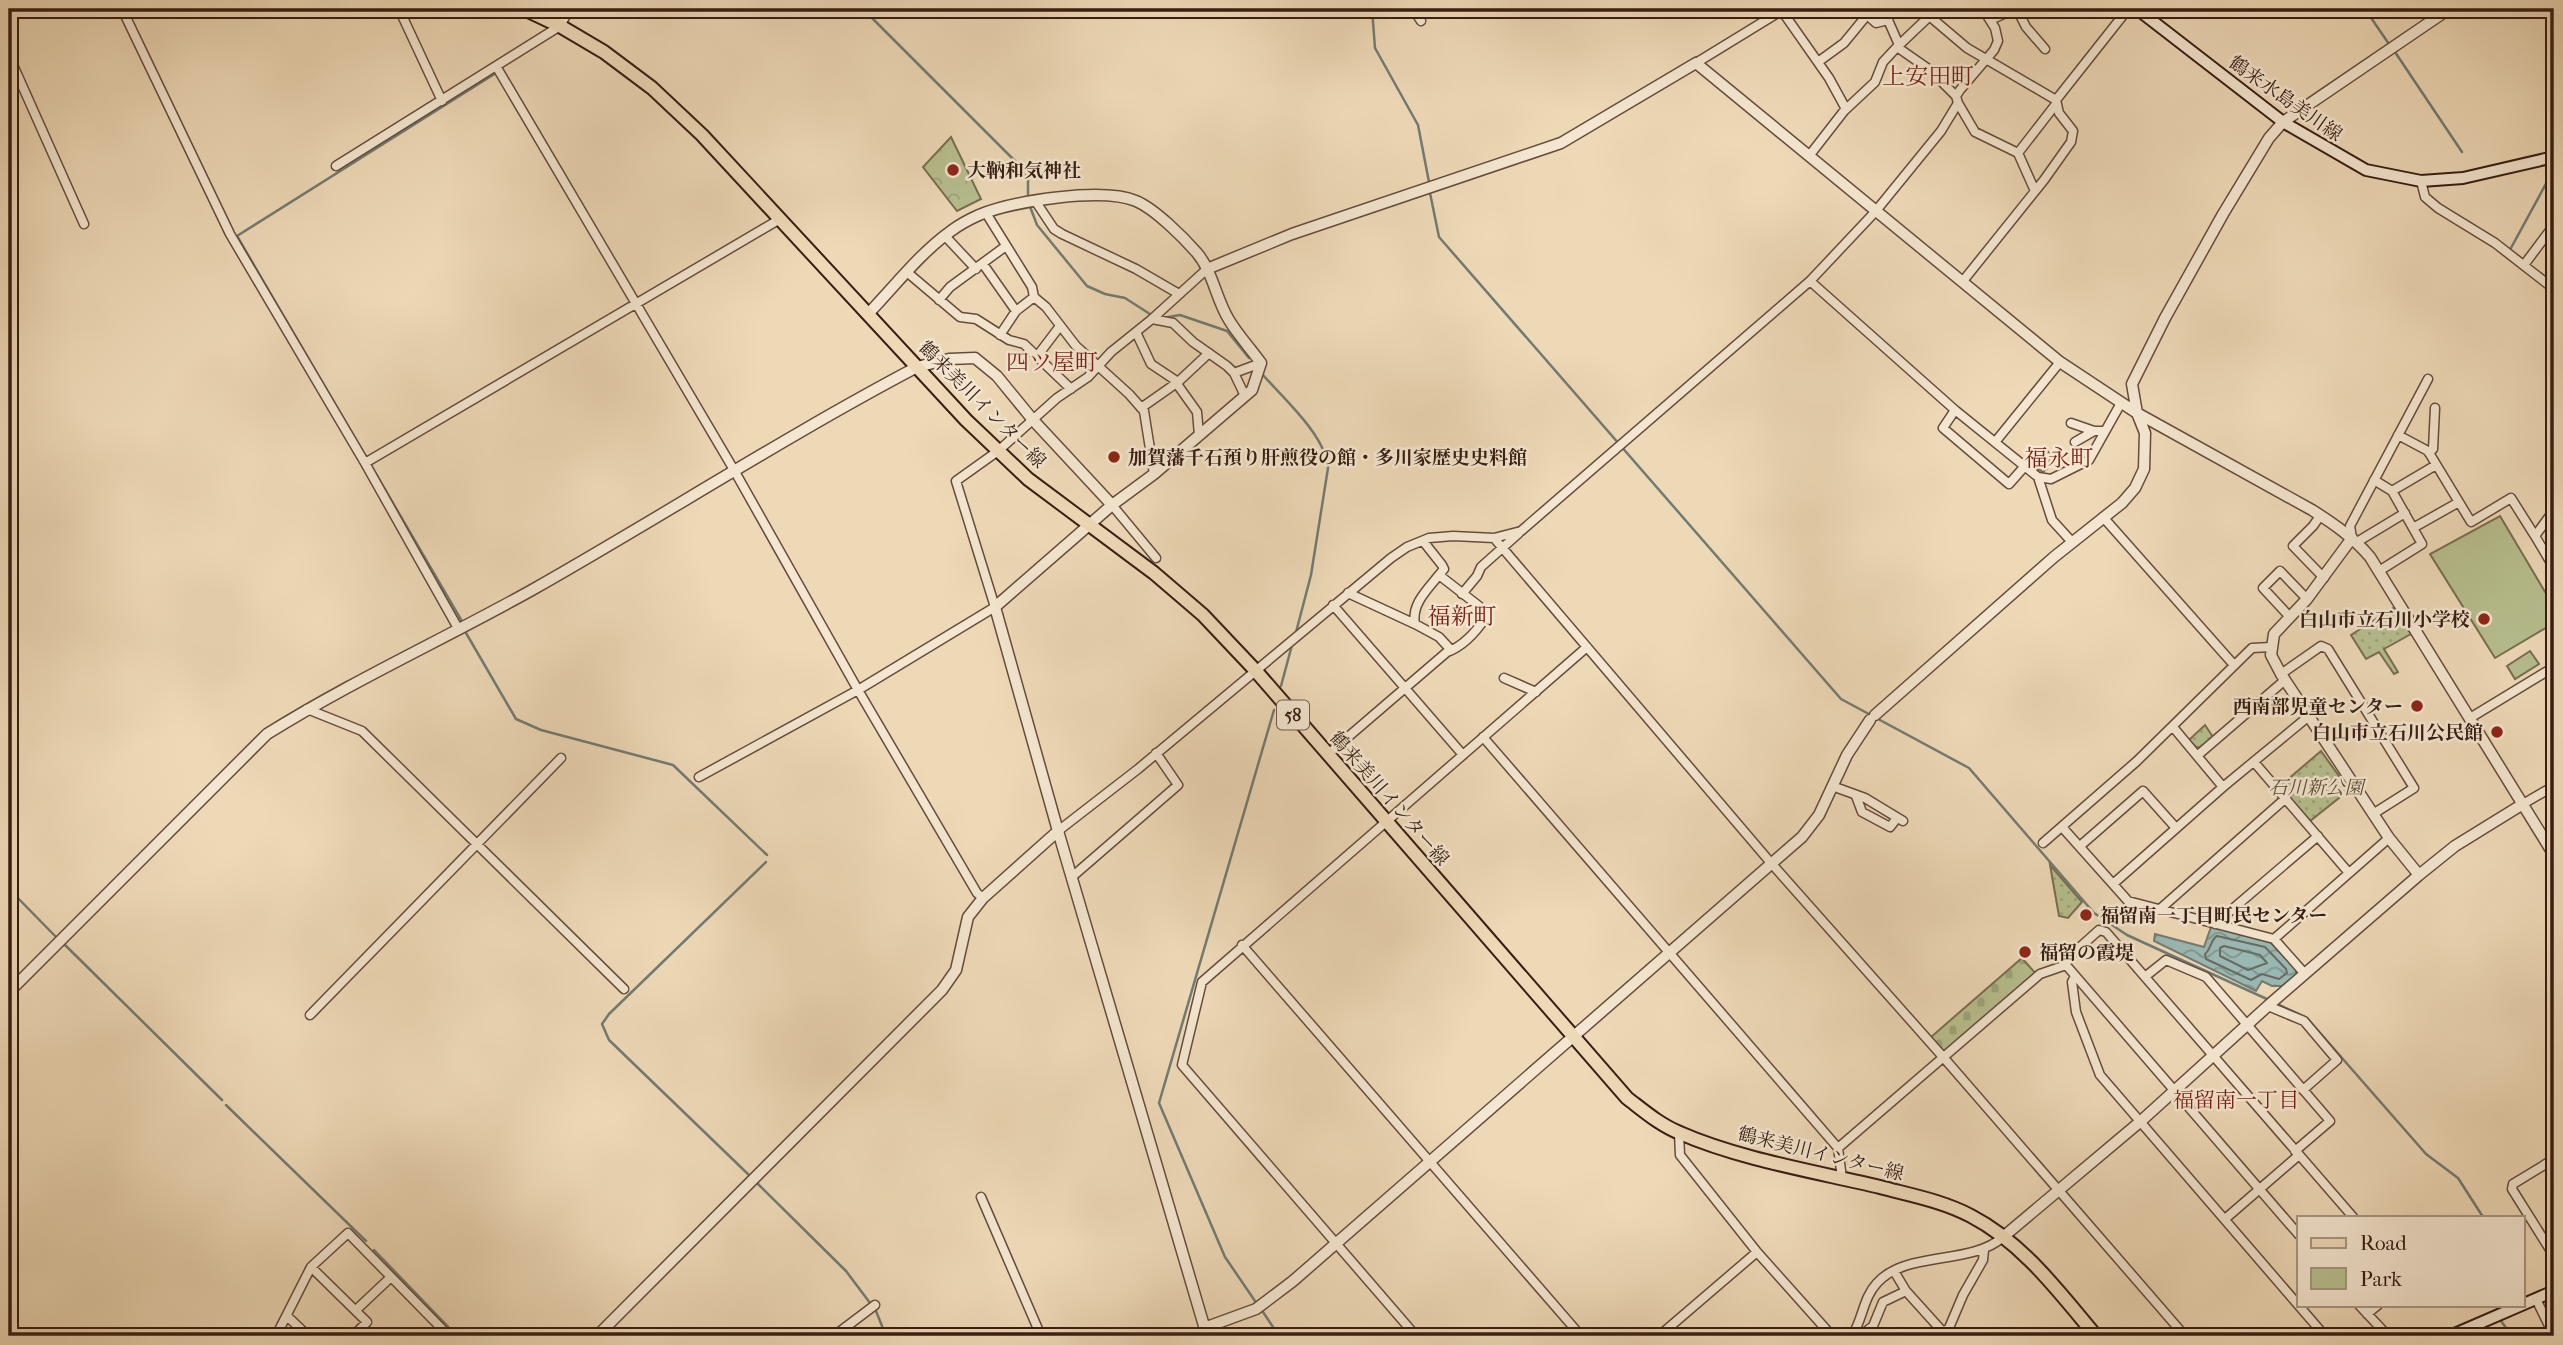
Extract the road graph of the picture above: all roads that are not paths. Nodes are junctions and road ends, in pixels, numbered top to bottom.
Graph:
1 (122, 9) edge
2 (399, 9) edge
3 (524, 9) edge
4 (567, 9) edge
5 (1413, 9) edge
6 (1891, 9) edge
7 (1921, 9) edge
8 (1983, 9) edge
9 (2016, 9) edge
10 (2128, 9) edge
11 (2137, 9) edge
12 (2449, 9) edge
13 (1783, 10) edge
14 (1933, 12) edge
15 (1888, 20) junction
16 (1990, 20) junction
17 (1421, 21) dead end
18 (560, 26) junction
19 (1898, 46) junction
20 (2045, 49) dead end
21 (9, 56) edge
22 (1986, 58) junction
23 (1818, 62) junction
24 (1696, 63) junction
25 (496, 66) junction
26 (1957, 100) junction
27 (442, 101) junction
28 (2056, 102) junction
29 (1846, 109) junction
30 (2283, 122) junction
31 (2018, 153) junction
32 (1809, 156) junction
33 (2554, 157) edge
34 (336, 166) dead end
35 (2421, 181) junction
36 (2035, 191) junction
37 (1036, 201) junction
38 (1875, 212) junction
39 (986, 213) junction
40 (780, 219) junction
41 (84, 224) dead end
42 (2554, 225) edge
43 (945, 236) junction
44 (1006, 247) junction
45 (2524, 265) junction
46 (979, 266) junction
47 (1206, 268) junction
48 (908, 273) junction
49 (1810, 281) junction
50 (1962, 281) junction
51 (2554, 289) edge
52 (1179, 294) junction
53 (1034, 297) junction
54 (939, 300) junction
55 (637, 304) junction
56 (1016, 312) junction
57 (868, 314) junction
58 (1152, 319) junction
59 (1060, 326) junction
60 (1136, 332) junction
61 (1000, 335) junction
62 (1209, 353) junction
63 (1038, 355) junction
64 (2060, 362) junction
65 (1261, 363) junction
66 (1097, 366) junction
67 (916, 367) junction
68 (1234, 373) junction
69 (2428, 379) dead end
70 (1177, 383) junction
71 (1071, 389) junction
72 (1245, 396) junction
73 (2121, 403) junction
74 (1141, 408) junction
75 (2435, 408) dead end
76 (1955, 410) junction
77 (2137, 414) junction
78 (1033, 420) junction
79 (2071, 423) dead end
80 (2094, 431) junction
81 (2105, 431) junction
82 (1199, 435) junction
83 (2398, 435) junction
84 (1996, 441) junction
85 (2076, 442) dead end
86 (998, 451) junction
87 (2430, 453) junction
88 (367, 462) junction
89 (2436, 465) junction
90 (2025, 466) junction
91 (734, 470) junction
92 (1154, 474) junction
93 (2038, 477) junction
94 (2374, 480) junction
95 (2392, 491) junction
96 (2459, 502) junction
97 (1112, 505) junction
98 (2554, 510) edge
99 (2404, 513) junction
100 (2320, 516) junction
101 (2103, 517) junction
102 (2545, 522) junction
103 (1090, 526) junction
104 (2413, 528) junction
105 (2554, 530) edge
106 (1521, 531) junction
107 (2535, 536) junction
108 (1494, 538) junction
109 (2354, 540) junction
110 (1423, 541) junction
111 (2072, 542) junction
112 (1503, 548) junction
113 (1156, 558) dead end
114 (2554, 568) edge
115 (2379, 571) junction
116 (1439, 575) junction
117 (2324, 578) junction
118 (1348, 593) junction
119 (1462, 594) junction
120 (2307, 599) junction
121 (1333, 605) junction
122 (995, 607) junction
123 (2289, 616) junction
124 (1415, 624) junction
125 (458, 630) junction
126 (1587, 647) junction
127 (2271, 647) junction
128 (1451, 650) junction
129 (2234, 665) junction
130 (2554, 667) edge
131 (1255, 670) junction
132 (2283, 677) junction
133 (1504, 678) dead end
134 (1405, 687) junction
135 (858, 690) junction
136 (1536, 692) junction
137 (307, 709) junction
138 (2309, 716) junction
139 (2470, 718) junction
140 (2173, 727) junction
141 (1483, 737) junction
142 (1156, 754) junction
143 (1327, 755) junction
144 (1462, 755) junction
145 (2198, 755) junction
146 (561, 758) dead end
147 (2253, 762) junction
148 (699, 777) dead end
149 (1832, 786) junction
150 (2223, 786) junction
151 (2554, 786) edge
152 (1856, 796) junction
153 (2286, 798) junction
154 (2523, 804) junction
155 (2373, 814) junction
156 (1386, 821) junction
157 (2062, 827) junction
158 (2176, 828) junction
159 (1058, 831) junction
160 (2318, 836) junction
161 (2389, 838) junction
162 (2043, 843) dead end
163 (478, 844) junction
164 (2080, 846) junction
165 (2554, 855) edge
166 (1771, 863) junction
167 (2348, 873) junction
168 (2419, 875) junction
169 (1073, 876) junction
170 (2113, 884) junction
171 (983, 898) junction
172 (2159, 910) junction
173 (2215, 924) junction
174 (2274, 939) junction
175 (1242, 945) junction
176 (1670, 953) junction
177 (2066, 965) junction
178 (2305, 974) junction
179 (2075, 976) junction
180 (2146, 976) junction
181 (624, 989) dead end
182 (9, 992) edge
183 (2271, 1004) junction
184 (310, 1015) dead end
185 (2247, 1026) junction
186 (1573, 1038) junction
187 (2213, 1057) junction
188 (1944, 1058) junction
189 (2303, 1090) junction
190 (2174, 1091) junction
191 (2141, 1121) junction
192 (1679, 1133) junction
193 (1838, 1148) junction
194 (2297, 1153) junction
195 (2554, 1159) edge
196 (1429, 1162) junction
197 (1842, 1178) junction
198 (2259, 1189) junction
199 (2058, 1190) junction
200 (981, 1198) dead end
201 (2352, 1216) edge
202 (2225, 1219) junction
203 (2297, 1233) edge
204 (2003, 1237) junction
205 (1336, 1244) junction
206 (1984, 1250) junction
207 (1757, 1252) junction
208 (2554, 1255) edge
209 (311, 1267) junction
210 (1894, 1271) junction
211 (391, 1277) junction
212 (1906, 1291) junction
213 (2554, 1292) edge
214 (2536, 1299) junction
215 (2297, 1303) edge
216 (2524, 1304) edge
217 (2299, 1306) edge
218 (2360, 1306) edge
219 (2377, 1306) edge
220 (2520, 1306) edge
221 (873, 1308) dead end
222 (356, 1310) junction
223 (2367, 1314) junction
224 (287, 1316) junction
225 (9, 1328) edge
226 (1205, 1332) edge
227 (1946, 1333) edge
228 (17, 1336) edge
229 (276, 1336) edge
230 (308, 1336) edge
231 (353, 1336) edge
232 (449, 1336) edge
233 (597, 1336) edge
234 (834, 1336) edge
235 (1041, 1336) edge
236 (1416, 1336) edge
237 (1581, 1336) edge
238 (1659, 1336) edge
239 (1832, 1336) edge
240 (1852, 1336) edge
241 (1860, 1336) edge
242 (2096, 1336) edge
243 (2185, 1336) edge
244 (2325, 1336) edge
245 (2388, 1336) edge
246 (2450, 1336) edge
247 (2554, 1336) edge

1 - 88 street
2 - 27 street
3 - 18 main road, 鶴来美川インター線 / 58
4 - 18 street
5 - 17 street
6 - 15 street
7 - 14 street
8 - 16 street
9 - 16 street
9 - 20 street
10 - 28 street
11 - 30 main road, 鶴来水島美川線
12 - 30 street
13 - 23 street
13 - 24 street
14 - 19 street
14 - 22 street
15 - 19 street
15 - 23 street
16 - 22 street
18 - 25 street
18 - 40 main road, 鶴来美川インター線 / 58
19 - 26 street
19 - 29 street
21 - 41 street
22 - 26 street
22 - 28 street
23 - 29 street
24 - 32 street
24 - 47 street
25 - 27 street
25 - 55 street
26 - 31 street
26 - 38 street
27 - 34 street
28 - 31 street
28 - 36 street
29 - 32 street
30 - 35 main road, 鶴来水島美川線
30 - 77 street
31 - 36 street
32 - 38 street
33 - 35 main road, 鶴来水島美川線
35 - 45 street
36 - 50 street
37 - 39 street
37 - 47 street
37 - 52 street
38 - 49 street
38 - 50 street
39 - 43 street
39 - 44 street
40 - 55 street
40 - 57 main road, 鶴来美川インター線 / 58
42 - 45 street
43 - 46 street
43 - 48 street
44 - 46 street
44 - 53 street
45 - 51 street
46 - 54 street
46 - 56 street
47 - 52 street
47 - 65 street
48 - 54 street
48 - 57 street
49 - 76 street
49 - 106 street
50 - 64 street
52 - 58 street
53 - 56 street
53 - 59 street
54 - 61 street
55 - 88 street
55 - 91 street
56 - 61 street
57 - 67 main road, 鶴来美川インター線 / 58
58 - 60 street
58 - 62 street
59 - 63 street
59 - 66 street
60 - 66 street
60 - 70 street
61 - 63 street
62 - 68 street
62 - 70 street
63 - 71 street
64 - 73 street
64 - 84 street
65 - 68 street
65 - 72 street
66 - 71 street
66 - 74 street
67 - 78 street
67 - 86 main road, 鶴来美川インター線 / 58
67 - 91 street
68 - 72 street
69 - 83 street
70 - 74 street
70 - 82 street
71 - 78 street
72 - 82 street
73 - 77 street
73 - 81 street
74 - 92 street
75 - 87 street
76 - 84 street
76 - 90 street
77 - 100 street
77 - 101 street
78 - 86 street
78 - 97 street
79 - 80 street
80 - 81 street
80 - 85 street
81 - 93 street
82 - 92 street
83 - 87 street
83 - 94 street
84 - 90 street
86 - 103 main road, 鶴来美川インター線 / 58
86 - 122 street
87 - 89 street
88 - 125 street
89 - 95 street
89 - 96 street
90 - 93 street
91 - 125 street
91 - 135 street
92 - 97 street
93 - 111 street
94 - 95 street
94 - 109 street
95 - 99 street
96 - 104 street
96 - 107 street
97 - 103 street
97 - 113 street
98 - 102 street
99 - 104 street
99 - 109 street
100 - 109 street
100 - 117 street
101 - 111 street
101 - 129 street
102 - 105 street
102 - 107 street
103 - 122 street
103 - 131 main road, 鶴来美川インター線 / 58
104 - 115 street
106 - 108 street
106 - 112 street
107 - 114 street
108 - 110 street
108 - 112 street
109 - 115 street
109 - 117 street
110 - 116 street
110 - 118 street
111 - 149 street
112 - 119 street
112 - 126 street
115 - 139 street
116 - 119 street
116 - 124 street
117 - 120 street
118 - 121 street
118 - 124 street
119 - 128 street
120 - 123 street
120 - 123 street
121 - 131 street
121 - 134 street
122 - 135 street
122 - 159 street
123 - 127 street
124 - 128 street
125 - 137 street
126 - 136 street
126 - 166 street
127 - 129 street
127 - 132 street
128 - 134 street
129 - 140 street
130 - 139 street
131 - 142 street
131 - 143 main road, 鶴来美川インター線 / 58
132 - 138 street
132 - 145 street
132 - 155 street
133 - 136 street
134 - 143 street
134 - 144 street
135 - 148 street
135 - 171 street
136 - 141 street
137 - 163 street
137 - 182 street
138 - 147 street
138 - 155 street
139 - 154 street
140 - 145 street
140 - 157 street
141 - 144 street
141 - 176 street
142 - 159 street
142 - 169 street
143 - 156 main road, 鶴来美川インター線 / 58
144 - 156 street
145 - 150 street
146 - 163 street
147 - 150 street
147 - 153 street
149 - 152 street
149 - 166 street
150 - 158 street
151 - 154 street
152 - 152 street
153 - 160 street
153 - 172 street
154 - 165 street
154 - 168 street
155 - 161 street
156 - 175 street
156 - 186 main road, 鶴来美川インター線 / 58
157 - 162 street
157 - 164 street
158 - 164 street
158 - 170 street
159 - 169 street
159 - 171 street
160 - 167 street
160 - 173 street
161 - 167 street
161 - 168 street
163 - 181 street
163 - 184 street
164 - 170 street
166 - 176 street
166 - 188 street
167 - 174 street
168 - 178 street
169 - 226 street
170 - 172 street
171 - 233 street
172 - 173 street
173 - 174 street
174 - 178 street
175 - 196 street
175 - 205 street
176 - 186 street
176 - 193 street
177 - 179 street
177 - 180 street
177 - 188 street
178 - 183 street
179 - 190 street
179 - 191 street
180 - 185 street
180 - 187 street
183 - 185 street
183 - 189 street
185 - 187 street
185 - 189 street
186 - 192 main road, 鶴来美川インター線 / 58
186 - 196 street
187 - 190 street
187 - 194 street
188 - 193 street
188 - 199 street
189 - 194 street
190 - 191 street
190 - 198 street
191 - 199 street
191 - 202 street
192 - 197 main road, 鶴来美川インター線 / 58
192 - 207 street
193 - 197 street
194 - 198 street
194 - 201 street
195 - 208 street
196 - 205 street
196 - 237 street
197 - 204 main road, 鶴来美川インター線 / 58
198 - 202 street
198 - 203 street
199 - 204 street
199 - 243 street
200 - 235 street
202 - 215 street
204 - 206 street
204 - 242 main road, 鶴来美川インター線 / 58
205 - 226 street
205 - 236 street
206 - 210 street
206 - 227 street
207 - 238 street
207 - 239 street
209 - 211 street
209 - 222 street
209 - 224 street
210 - 212 street
210 - 240 street
211 - 222 street
211 - 232 street
212 - 227 street
212 - 241 street
213 - 214 main road
214 - 216 main road
214 - 247 street
217 - 244 street
218 - 223 street
219 - 223 street
220 - 246 main road
221 - 234 street
222 - 231 street
223 - 245 street
224 - 229 street
224 - 230 street
225 - 228 street

